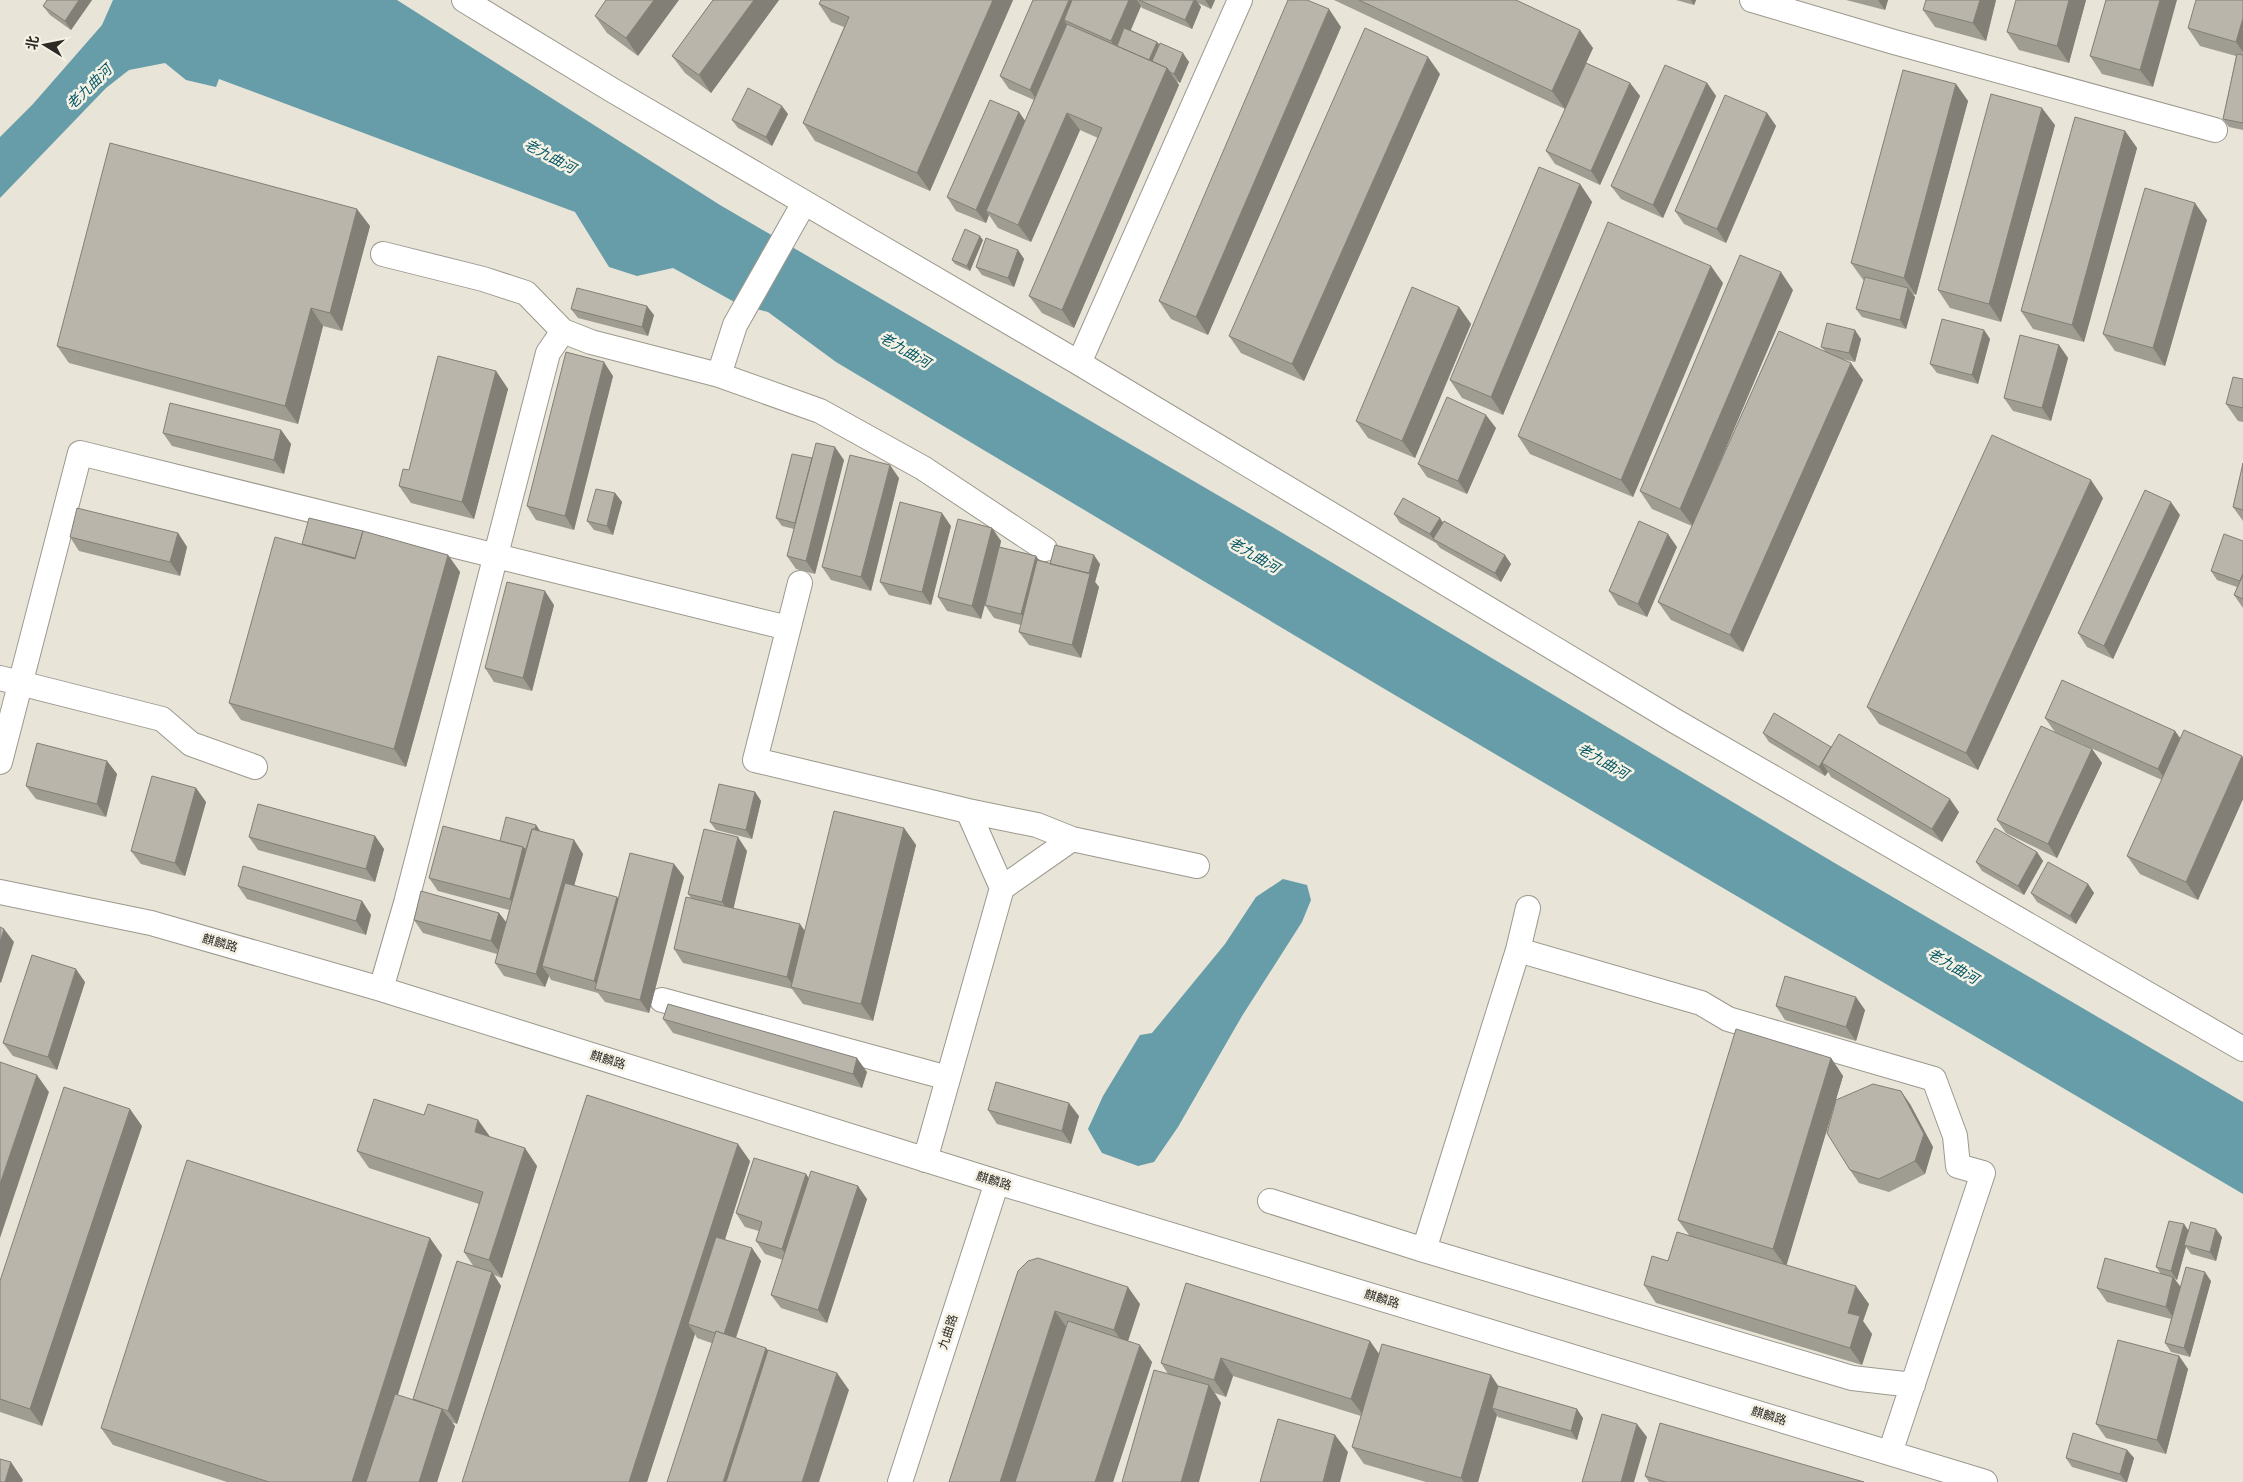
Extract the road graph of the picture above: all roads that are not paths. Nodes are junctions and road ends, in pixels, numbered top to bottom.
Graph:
1 (464, 0) edge
2 (1240, 0) edge
3 (1752, 0) edge
4 (2215, 130) dead end
5 (804, 203) junction
6 (383, 254) dead end
7 (563, 331) junction
8 (1079, 363) junction
9 (719, 375) junction
10 (1045, 549) dead end
11 (495, 556) junction
12 (800, 583) dead end
13 (788, 628) junction
14 (10, 681) edge
15 (0, 762) edge
16 (255, 767) dead end
17 (968, 811) junction
18 (1072, 839) junction
19 (1197, 866) dead end
20 (1002, 888) junction
21 (0, 892) edge
22 (1528, 908) dead end
23 (1518, 950) junction
24 (381, 989) junction
25 (662, 1000) dead end
26 (2243, 1049) edge
27 (948, 1078) junction
28 (925, 1160) junction
29 (997, 1182) junction
30 (1270, 1201) dead end
31 (1424, 1250) junction
32 (1913, 1385) junction
33 (1890, 1453) junction
34 (900, 1482) edge
35 (1985, 1482) edge

1 - 5 street
2 - 8 street
3 - 4 street
5 - 8 street
5 - 9 street
6 - 7 street
7 - 9 street
7 - 11 street
8 - 26 street
9 - 10 street
11 - 13 street
11 - 14 street
11 - 24 street
12 - 13 street
13 - 17 street
14 - 15 street
14 - 16 street
17 - 18 street
17 - 20 street
18 - 19 street
18 - 20 street
20 - 27 street
21 - 24 street, 麒麟路
22 - 23 street
23 - 31 street
23 - 32 street
24 - 28 street, 麒麟路
25 - 27 street
27 - 28 street
28 - 29 street, 麒麟路
29 - 33 street, 麒麟路
29 - 34 street, 九曲路
30 - 31 street
31 - 32 street
32 - 33 street
33 - 35 street, 麒麟路

